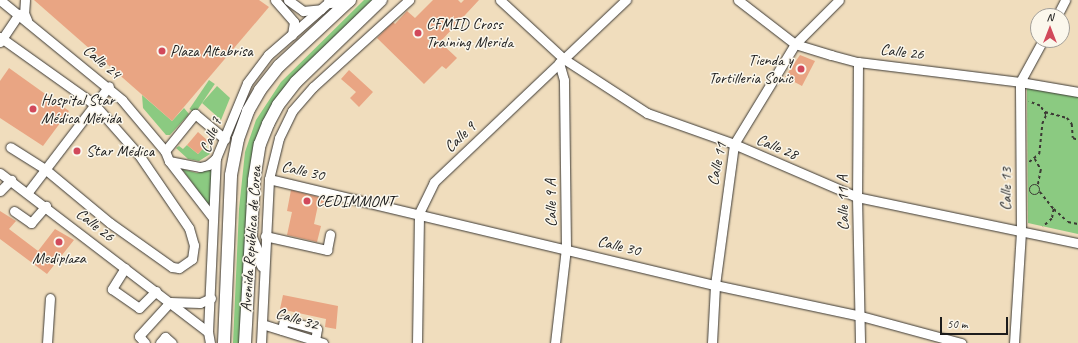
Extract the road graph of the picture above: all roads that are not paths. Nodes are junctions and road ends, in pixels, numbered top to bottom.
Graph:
1 (0, 0) edge
2 (25, 0) edge
3 (275, 0) edge
4 (279, 0) edge
5 (288, 0) edge
6 (349, 0) edge
7 (381, 0) edge
8 (409, 0) edge
9 (500, 0) edge
10 (626, 0) edge
11 (738, 0) edge
12 (839, 0) edge
13 (328, 3) edge
14 (19, 14) junction
15 (27, 20) junction
16 (300, 29) junction
17 (292, 35) junction
18 (1, 39) edge
19 (795, 44) junction
20 (1039, 48) edge
21 (562, 61) junction
22 (858, 62) junction
23 (1020, 82) junction
24 (109, 86) junction
25 (1078, 92) edge
26 (94, 104) junction
27 (225, 139) junction
28 (734, 144) junction
29 (10, 147) dead end
30 (165, 151) junction
31 (216, 158) junction
32 (169, 161) junction
33 (45, 169) junction
34 (0, 173) edge
35 (269, 179) junction
36 (11, 180) junction
37 (0, 191) edge
38 (28, 192) junction
39 (857, 197) junction
40 (46, 206) junction
41 (14, 211) dead end
42 (418, 213) junction
43 (213, 218) junction
44 (1021, 231) junction
45 (330, 234) dead end
46 (265, 236) junction
47 (251, 237) junction
48 (1078, 243) edge
49 (566, 248) junction
50 (264, 266) junction
51 (125, 268) junction
52 (715, 284) junction
53 (156, 291) junction
54 (50, 298) dead end
55 (211, 298) junction
56 (170, 302) junction
57 (861, 316) junction
58 (262, 324) junction
59 (208, 332) junction
60 (319, 342) edge
61 (47, 343) edge
62 (146, 343) edge
63 (160, 343) edge
64 (172, 343) edge
65 (210, 343) edge
66 (224, 343) edge
67 (245, 343) edge
68 (261, 343) edge
69 (417, 343) edge
70 (555, 343) edge
71 (712, 343) edge
72 (860, 343) edge
73 (960, 343) edge
74 (1014, 343) edge

1 - 14 street, Calle 24
2 - 15 street
3 - 17 street
4 - 16 street
5 - 13 street
6 - 13 main road
6 - 66 main road, Avenida República de Corea
7 - 47 main road, Avenida República de Corea
8 - 35 street, Avenida República de Corea
9 - 21 street, Calle 28
10 - 21 street, Calle 9
11 - 19 street, Calle 26
12 - 19 street, Calle 11
13 - 16 street, Calle 7
14 - 15 street, Calle 24
14 - 18 street
15 - 24 street, Calle 24
16 - 17 street, Calle 7
17 - 27 street, Calle 7
18 - 26 street
19 - 22 street, Calle 26
19 - 28 street, Calle 11
20 - 23 street, Calle 13
21 - 28 street, Calle 28
21 - 42 street, Calle 9
21 - 49 street, Calle 9 A
22 - 23 street, Calle 26
22 - 39 street, Calle 11 A
23 - 25 street, Calle 26
23 - 44 street, Calle 13
24 - 26 street
24 - 30 street, Calle 24
26 - 33 street
26 - 33 street
27 - 30 street
27 - 31 street, Calle 7
28 - 39 street, Calle 28
28 - 52 street, Calle 11
29 - 33 street
30 - 32 street, Calle 24
31 - 32 street
31 - 43 street, Calle 7
32 - 43 street, Calle 24
33 - 38 street
34 - 36 street, Calle 26
35 - 42 street, Calle 30
35 - 46 street, Avenida República de Corea
36 - 37 street
36 - 38 street, Calle 26
38 - 40 street, Calle 26
39 - 44 street, Calle 28
39 - 57 street, Calle 11 A
40 - 41 street
40 - 51 street, Calle 26
42 - 49 street, Calle 30
42 - 69 street, Calle 9
43 - 55 street, Calle 7
44 - 48 street, Calle 28
44 - 74 street, Calle 13
45 - 46 street
46 - 50 street, Avenida República de Corea
47 - 50 main road
47 - 67 main road, Avenida República de Corea
49 - 52 street, Calle 30
49 - 70 street, Calle 9 A
50 - 58 street, Avenida República de Corea
51 - 53 street, Calle 26
51 - 53 street
52 - 57 street, Calle 30
52 - 71 street, Calle 11
53 - 56 street, Calle 26
54 - 61 street
55 - 56 street
55 - 59 street, Calle 7
56 - 59 street, Calle 26
56 - 62 street
57 - 72 street, Calle 11 A
57 - 73 street, Calle 30
58 - 60 street, Calle 32
58 - 68 street, Avenida República de Corea
59 - 65 street, Calle 7
63 - 64 street

